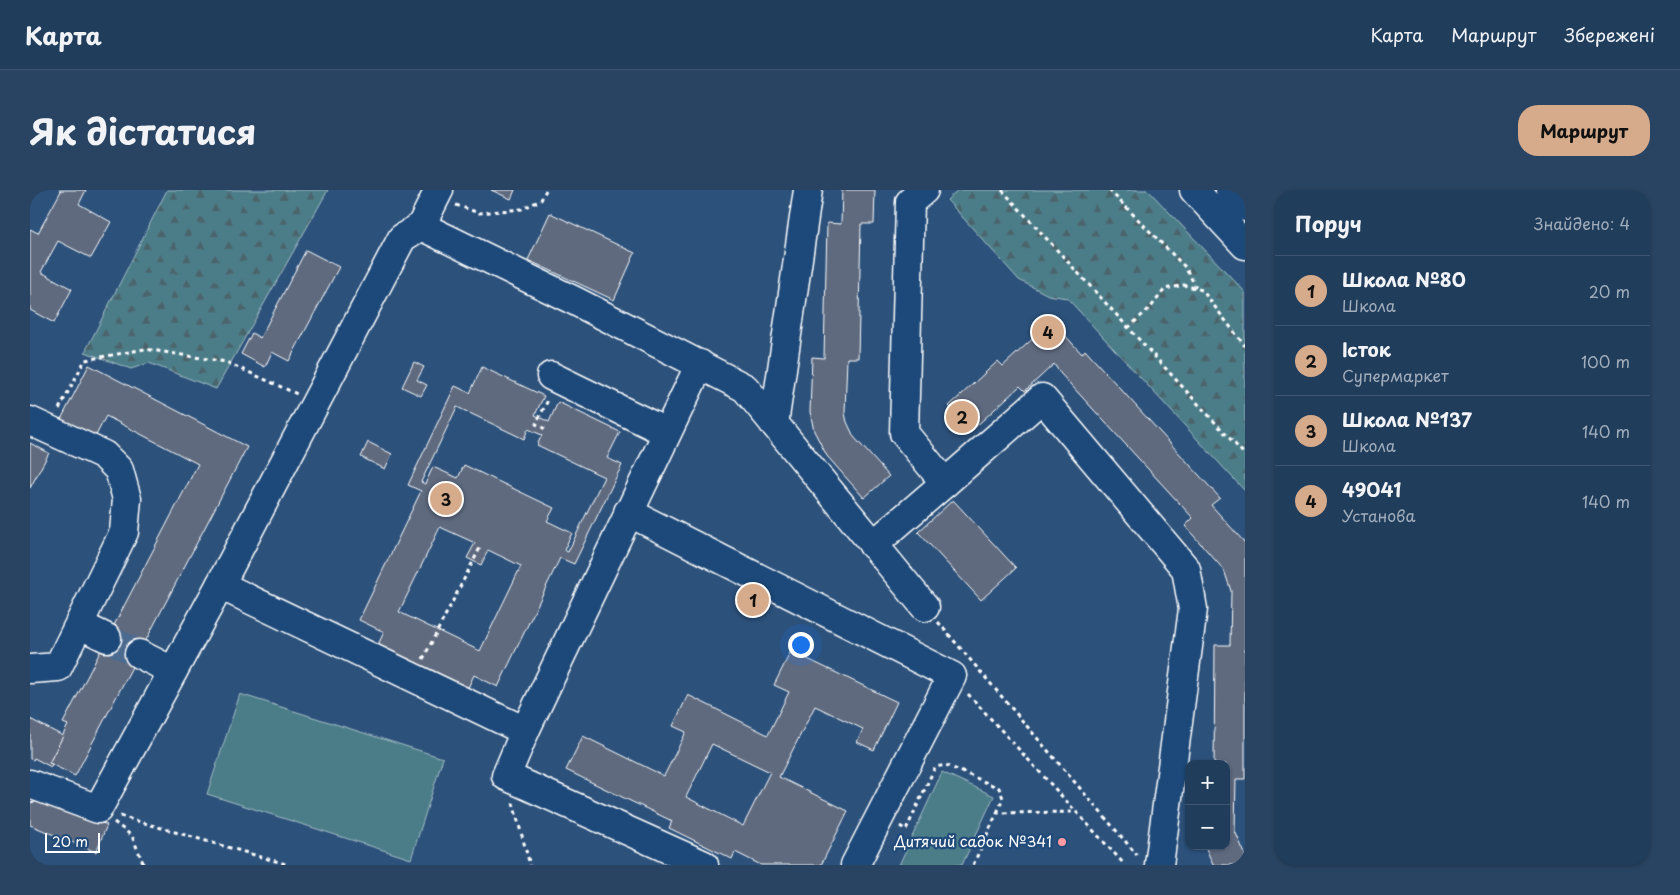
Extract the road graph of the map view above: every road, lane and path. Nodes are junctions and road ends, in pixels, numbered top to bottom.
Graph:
1 (546, 190) edge
2 (808, 190) edge
3 (924, 190) edge
4 (1002, 190) edge
5 (1109, 190) edge
6 (1194, 190) edge
7 (1230, 190) edge
8 (437, 194) edge
9 (1245, 207) edge
10 (421, 226) junction
11 (1245, 245) edge
12 (1196, 288) junction
13 (1128, 328) junction
14 (1245, 346) edge
15 (700, 364) junction
16 (554, 378) joint
17 (316, 403) junction
18 (774, 424) junction
19 (39, 425) edge
20 (545, 429) dead end
21 (666, 432) junction
22 (1245, 456) edge
23 (945, 483) junction
24 (628, 512) junction
25 (873, 545) junction
26 (480, 546) dead end
27 (220, 584) junction
28 (925, 607) joint
29 (80, 625) junction
30 (107, 638) tunnel mouth
31 (139, 654) tunnel mouth
32 (30, 669) edge
33 (173, 670) junction
34 (952, 676) junction
35 (414, 677) junction
36 (525, 731) junction
37 (506, 776) junction
38 (30, 784) edge
39 (98, 809) junction
40 (1076, 812) junction
41 (997, 813) junction
42 (879, 816) junction
43 (1149, 861) edge
44 (144, 865) edge
45 (289, 865) edge
46 (530, 865) edge
47 (704, 865) edge
48 (855, 865) edge
49 (973, 865) edge
50 (1125, 865) edge

1 - 8 path
2 - 18 main road
3 - 23 main road
4 - 13 path
5 - 12 path
6 - 11 main road
7 - 9 main road
8 - 10 main road
10 - 15 main road
10 - 17 main road
12 - 13 path
12 - 14 path
13 - 22 path
15 - 18 main road
15 - 21 main road
16 - 20 path
16 - 21 main road
17 - 19 path
17 - 27 main road
18 - 25 main road
19 - 29 main road
21 - 24 main road
23 - 25 main road
23 - 43 main road
24 - 34 main road
24 - 36 main road
25 - 28 main road
26 - 35 path
27 - 33 main road
27 - 35 main road
28 - 43 path
29 - 30 main road
29 - 32 main road
31 - 33 main road
33 - 39 main road
34 - 40 path
34 - 42 main road
35 - 36 main road
36 - 37 main road
37 - 46 path
37 - 47 main road
38 - 39 main road
39 - 44 path
39 - 45 path
40 - 41 path
40 - 50 path
41 - 42 path
41 - 49 path
42 - 48 main road

